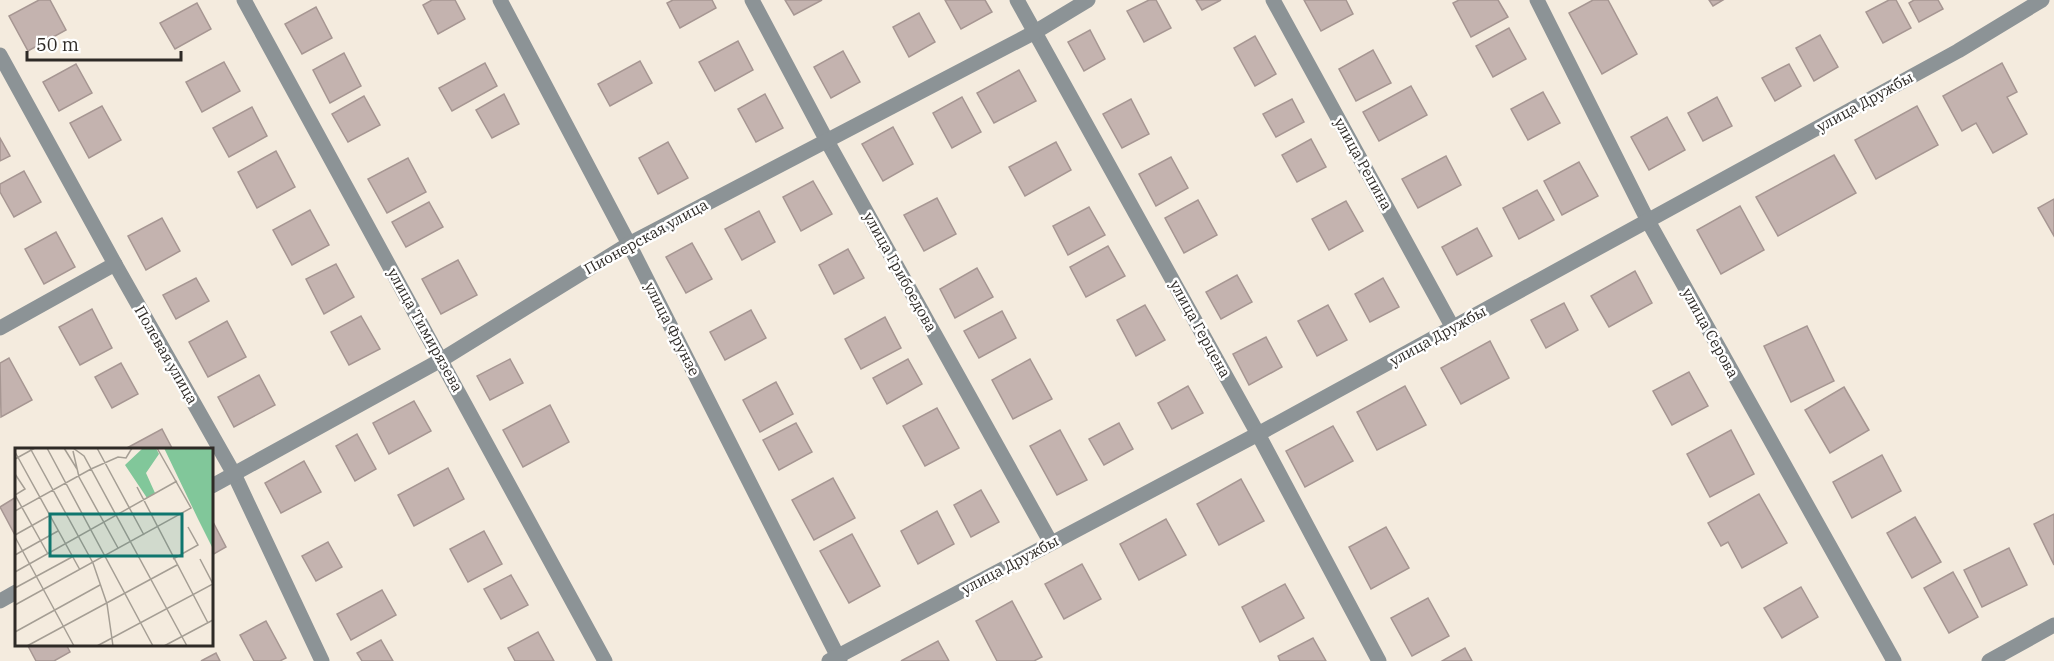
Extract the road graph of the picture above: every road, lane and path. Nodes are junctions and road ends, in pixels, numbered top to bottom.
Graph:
1 (244, 0) edge
2 (500, 0) edge
3 (752, 0) edge
4 (1017, 0) edge
5 (1088, 0) edge
6 (1273, 0) edge
7 (1537, 0) edge
8 (2042, 0) edge
9 (1035, 32) junction
10 (0, 55) edge
11 (827, 141) junction
12 (1648, 221) junction
13 (629, 244) junction
14 (115, 264) junction
15 (0, 328) edge
16 (1453, 328) junction
17 (441, 360) junction
18 (1258, 434) junction
19 (234, 474) junction
20 (213, 485) edge
21 (1051, 543) junction
22 (15, 593) edge
23 (0, 601) edge
24 (2054, 625) edge
25 (835, 659) edge
26 (322, 661) edge
27 (605, 661) edge
28 (1379, 661) edge
29 (1894, 661) edge
30 (1989, 661) edge

1 - 17 street, улица Тимирязева
2 - 13 street, улица Фрунзе
3 - 11 street, улица Грибоедова
4 - 9 street, улица Герцена
5 - 9 street, Пионерская улица
6 - 16 street, улица Репина
7 - 12 street, улица Серова
8 - 12 street, улица Дружбы
9 - 11 street, Пионерская улица
9 - 18 street, улица Герцена
10 - 14 street, Полевая улица
11 - 13 street, Пионерская улица
11 - 21 street, улица Грибоедова
12 - 16 street, улица Дружбы
12 - 29 street, улица Серова
13 - 17 street, Пионерская улица
13 - 25 street, улица Фрунзе
14 - 15 street
14 - 19 street, Полевая улица
16 - 18 street, улица Дружбы
17 - 19 street, Пионерская улица
17 - 27 street, улица Тимирязева
18 - 21 street, улица Дружбы
18 - 28 street, улица Герцена
19 - 20 street, Пионерская улица
19 - 26 street, Полевая улица
21 - 25 street, улица Дружбы
22 - 23 street
24 - 30 street

